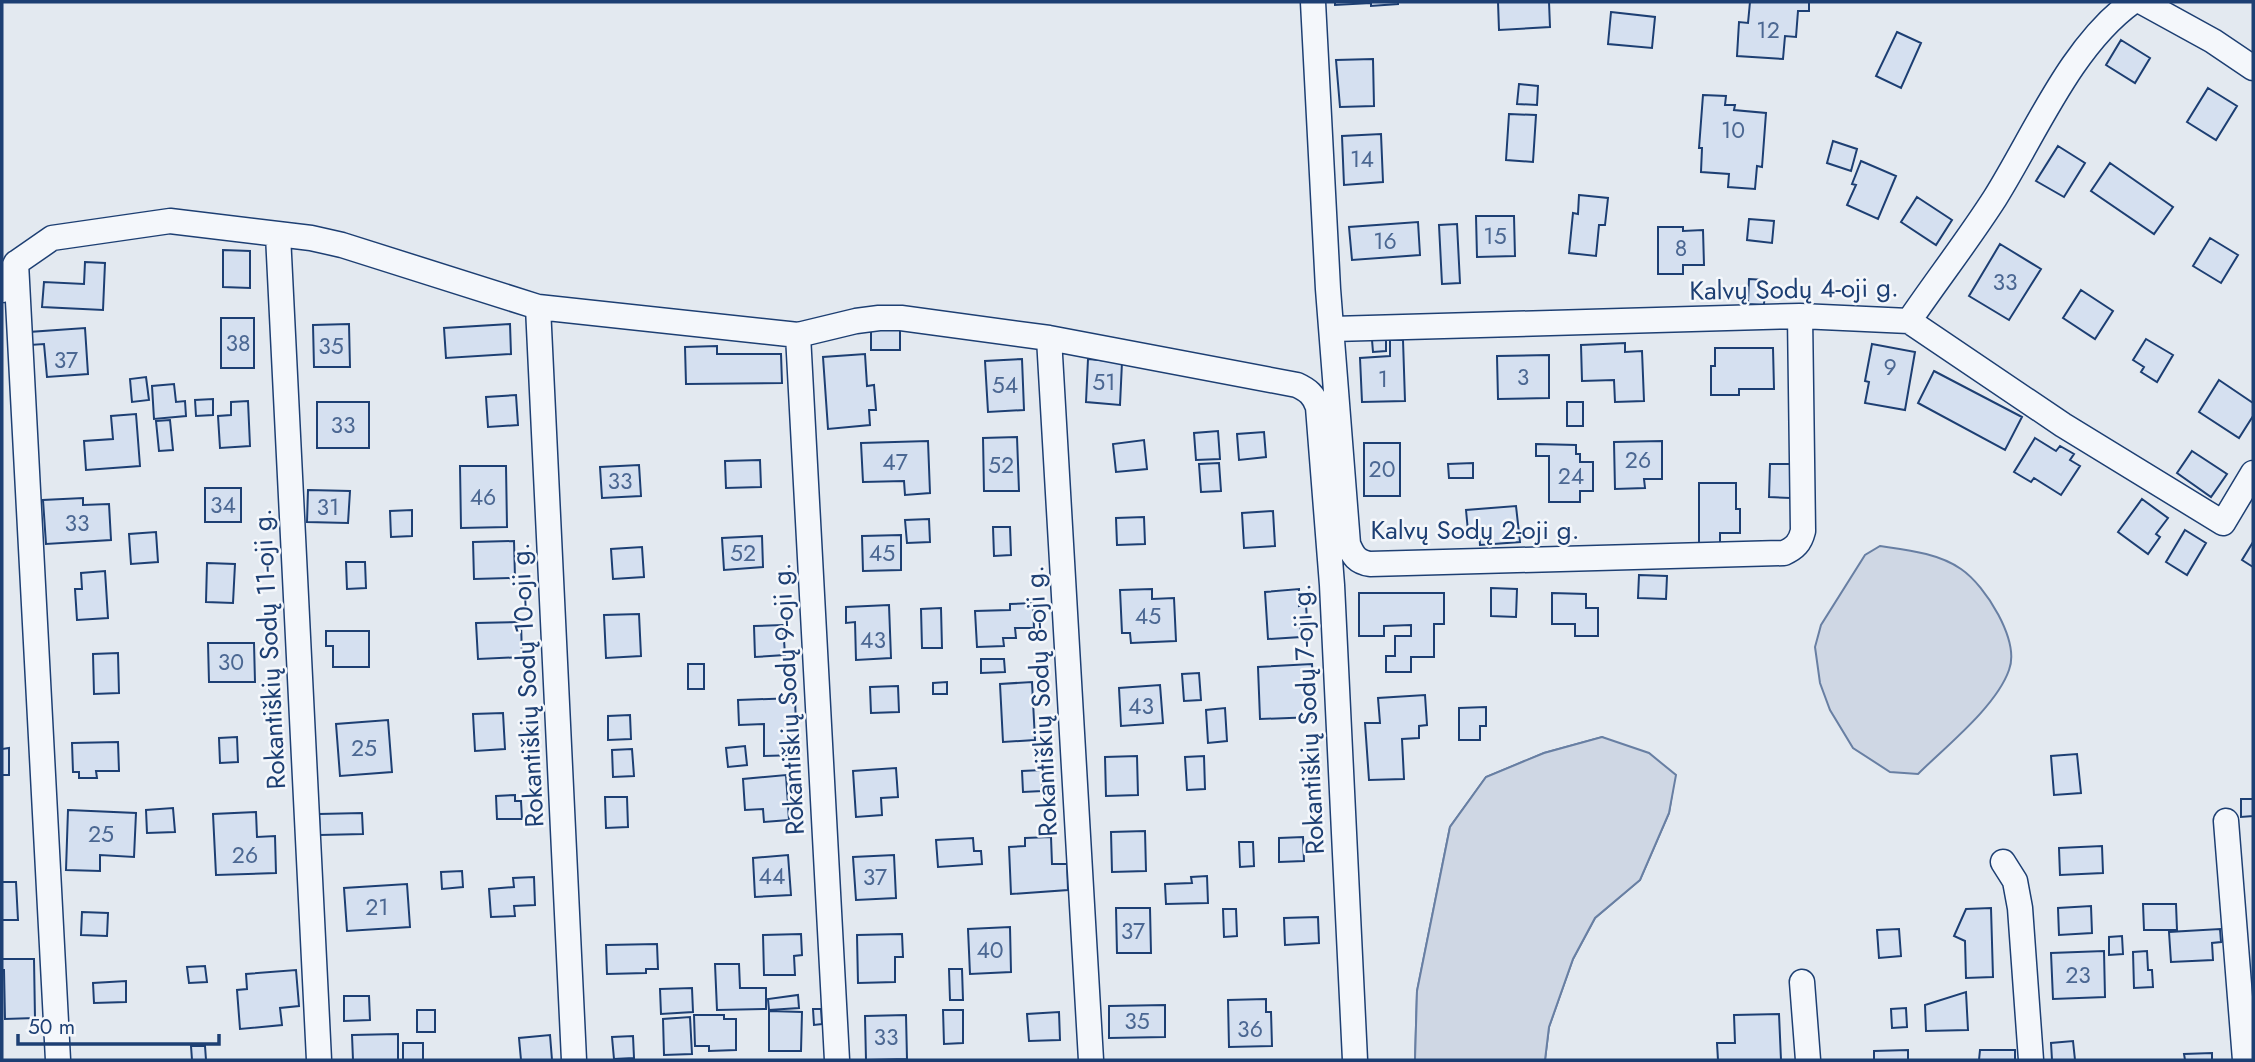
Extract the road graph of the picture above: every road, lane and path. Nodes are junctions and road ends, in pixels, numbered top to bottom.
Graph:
1 (1313, 2) edge
2 (2132, 2) edge
3 (2142, 2) edge
4 (2253, 68) edge
5 (278, 235) junction
6 (16, 263) junction
7 (2, 290) edge
8 (538, 307) junction
9 (1800, 316) junction
10 (1909, 321) junction
11 (1333, 329) junction
12 (798, 335) junction
13 (1049, 338) junction
14 (2253, 473) edge
15 (2226, 821) dead end
16 (2003, 862) dead end
17 (1802, 982) dead end
18 (58, 1060) edge
19 (319, 1060) edge
20 (574, 1060) edge
21 (837, 1060) edge
22 (1091, 1060) edge
23 (1355, 1060) edge
24 (1808, 1060) edge
25 (2031, 1060) edge
26 (2245, 1060) edge

1 - 11 street, Kalvų Sodų 2-oji g.
2 - 10 street, Kalvų Sodų 4-oji g.
3 - 4 street
5 - 6 street
5 - 8 street
5 - 19 street, Rokantiškių Sodų 11-oji g.
6 - 7 street
6 - 18 street
8 - 12 street
8 - 20 street, Rokantiškių Sodų 10-oji g.
9 - 10 street, Kalvų Sodų 4-oji g.
9 - 11 street, Kalvų Sodų 4-oji g.
9 - 11 street, Kalvų Sodų 2-oji g.
10 - 14 street
12 - 13 street
12 - 21 street, Rokantiškių Sodų 9-oji g.
13 - 22 street, Rokantiškių Sodų 8-oji g.
13 - 23 street, Rokantiškių Sodų 7-oji g.
15 - 26 street
16 - 25 street
17 - 24 street

